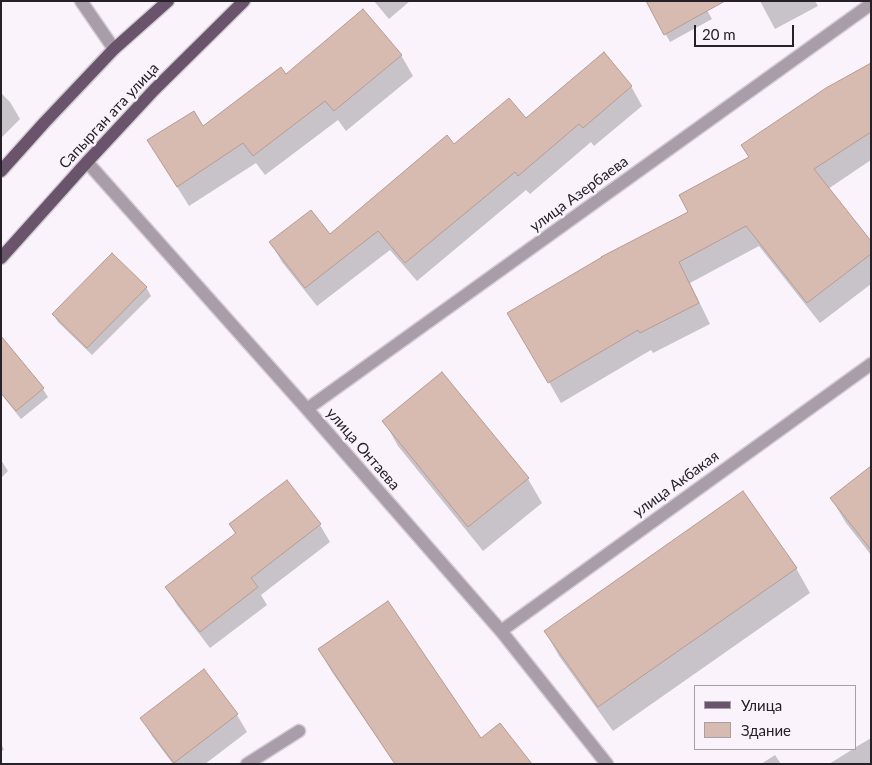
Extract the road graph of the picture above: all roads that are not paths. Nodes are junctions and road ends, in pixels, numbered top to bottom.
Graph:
1 (80, 1) edge
2 (168, 1) edge
3 (244, 1) edge
4 (871, 4) edge
5 (114, 49) junction
6 (87, 162) junction
7 (1, 171) edge
8 (1, 258) edge
9 (871, 364) edge
10 (307, 409) junction
11 (501, 631) junction
12 (298, 730) dead end
13 (246, 764) edge
14 (607, 764) edge

1 - 5 street
2 - 5 main road
3 - 6 main road, Сапырган ата улица
4 - 10 street, улица Азербаева
5 - 7 main road
6 - 8 main road, Сапырган ата улица
6 - 10 street, улица Онтаева
9 - 11 street, улица Акбакая
10 - 11 street, улица Онтаева
11 - 14 street, улица Онтаева
12 - 13 street

